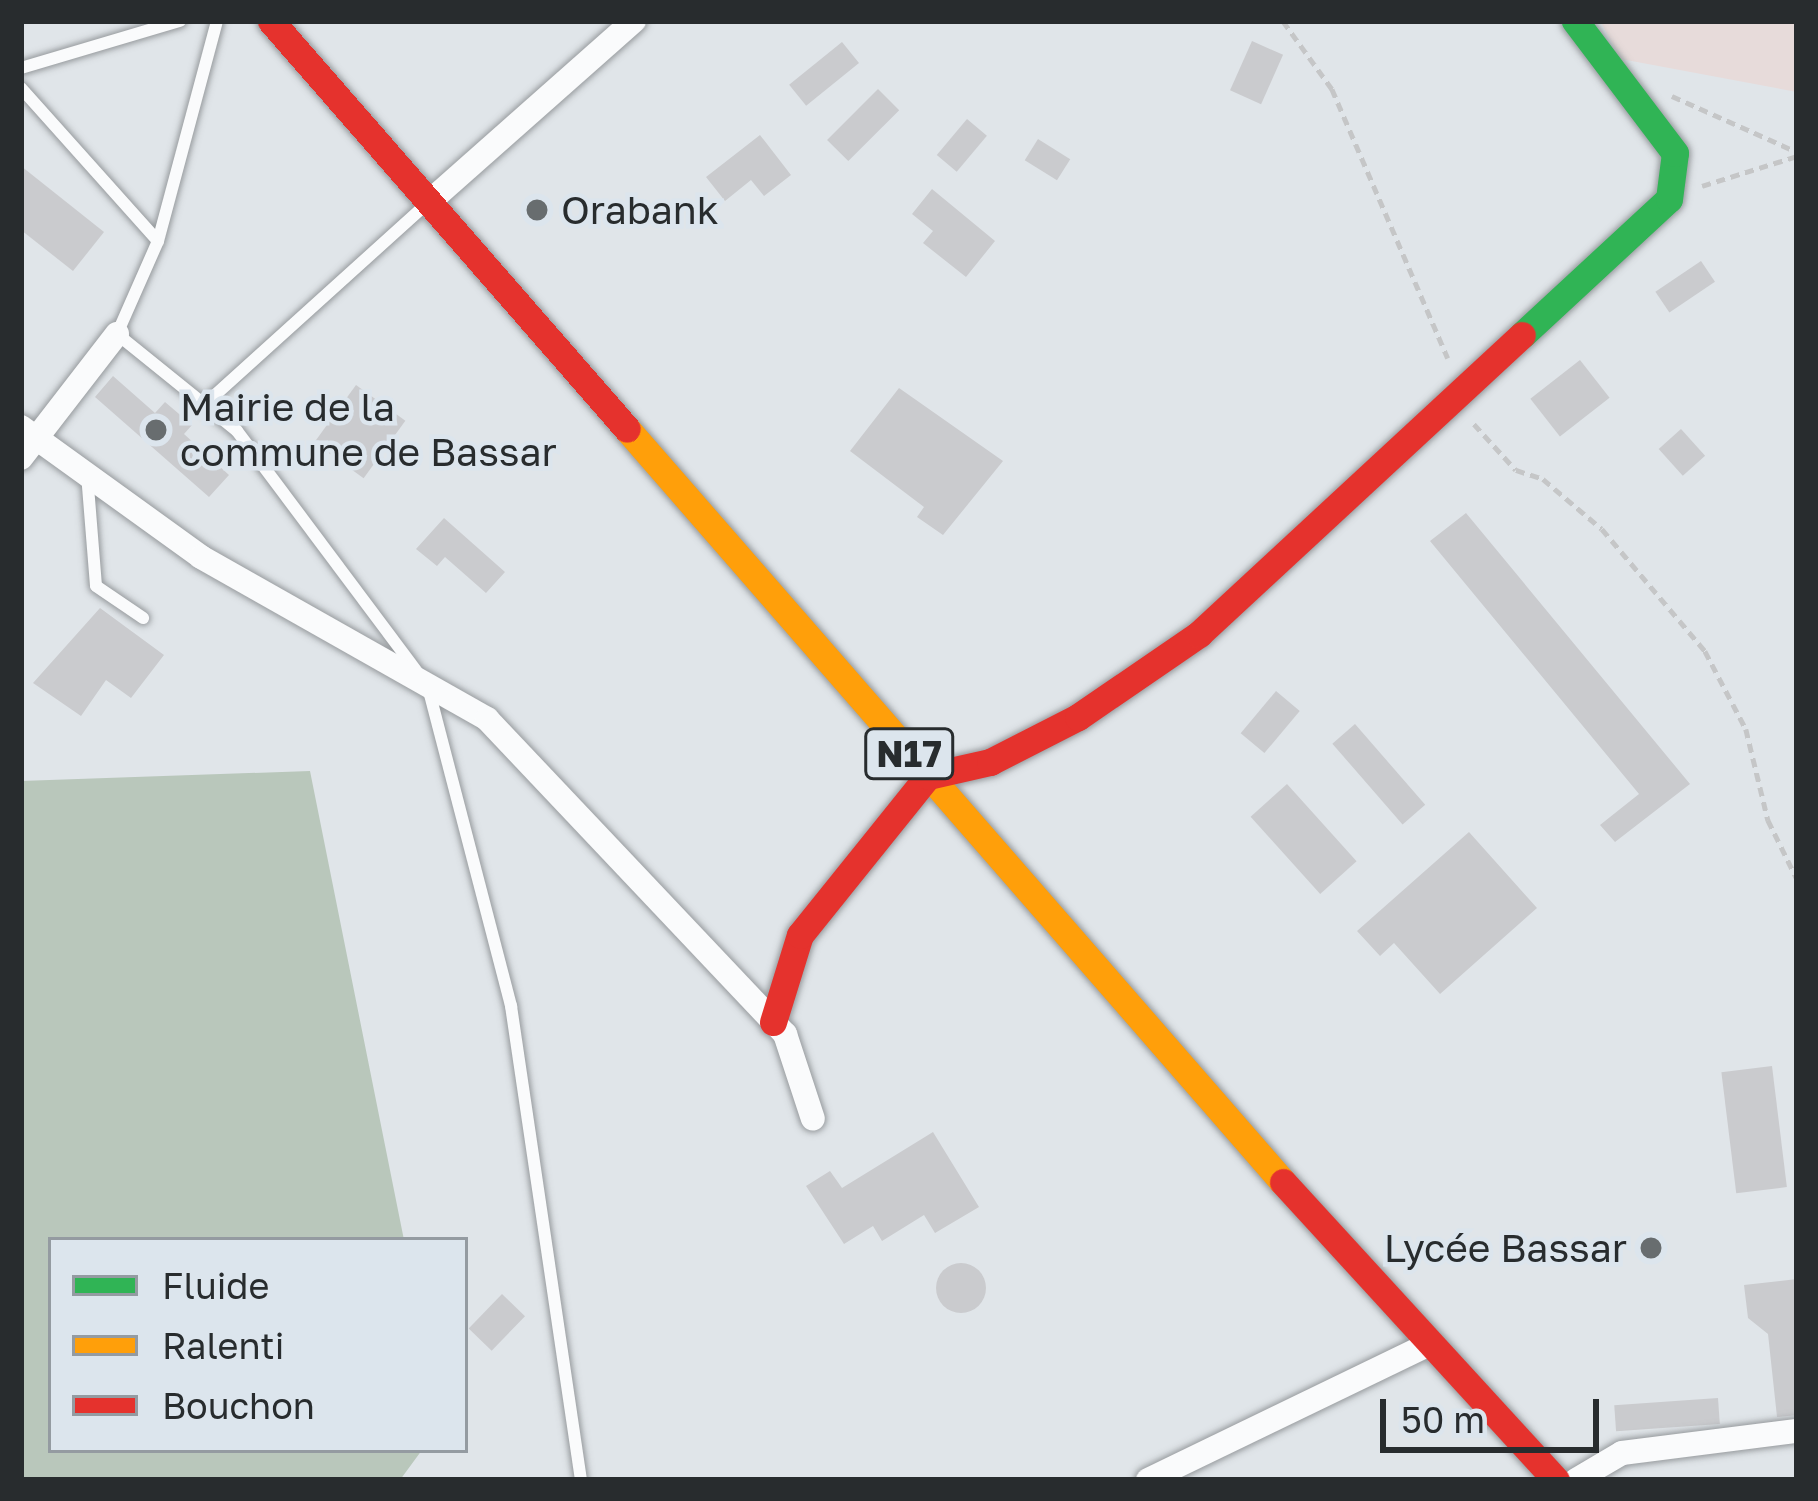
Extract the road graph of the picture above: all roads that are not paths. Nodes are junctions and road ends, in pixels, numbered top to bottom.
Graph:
1 (180, 21) edge
2 (217, 21) edge
3 (271, 21) edge
4 (634, 21) edge
5 (1576, 21) edge
6 (21, 68) edge
7 (21, 88) edge
8 (428, 202) junction
9 (158, 241) junction
10 (117, 334) junction
11 (204, 404) junction
12 (30, 432) edge
13 (21, 458) edge
14 (87, 473) junction
15 (143, 618) dead end
16 (427, 685) junction
17 (928, 776) junction
18 (773, 1022) junction
19 (813, 1119) dead end
20 (1431, 1343) junction
21 (1797, 1431) edge
22 (1166, 1477) edge
23 (581, 1480) edge
24 (1556, 1480) edge
25 (1576, 1480) edge

1 - 6 lane
2 - 9 lane
3 - 8 main road, N17
4 - 8 street
5 - 17 main road
7 - 9 lane
8 - 11 lane
8 - 17 main road, N17
9 - 10 lane
10 - 11 lane
10 - 12 street
11 - 16 lane
12 - 13 street
12 - 14 street
14 - 15 lane
14 - 16 street
16 - 18 street
16 - 23 lane
17 - 18 main road
17 - 20 main road, N17
18 - 19 street
20 - 22 street
20 - 24 main road, N17
21 - 25 street

